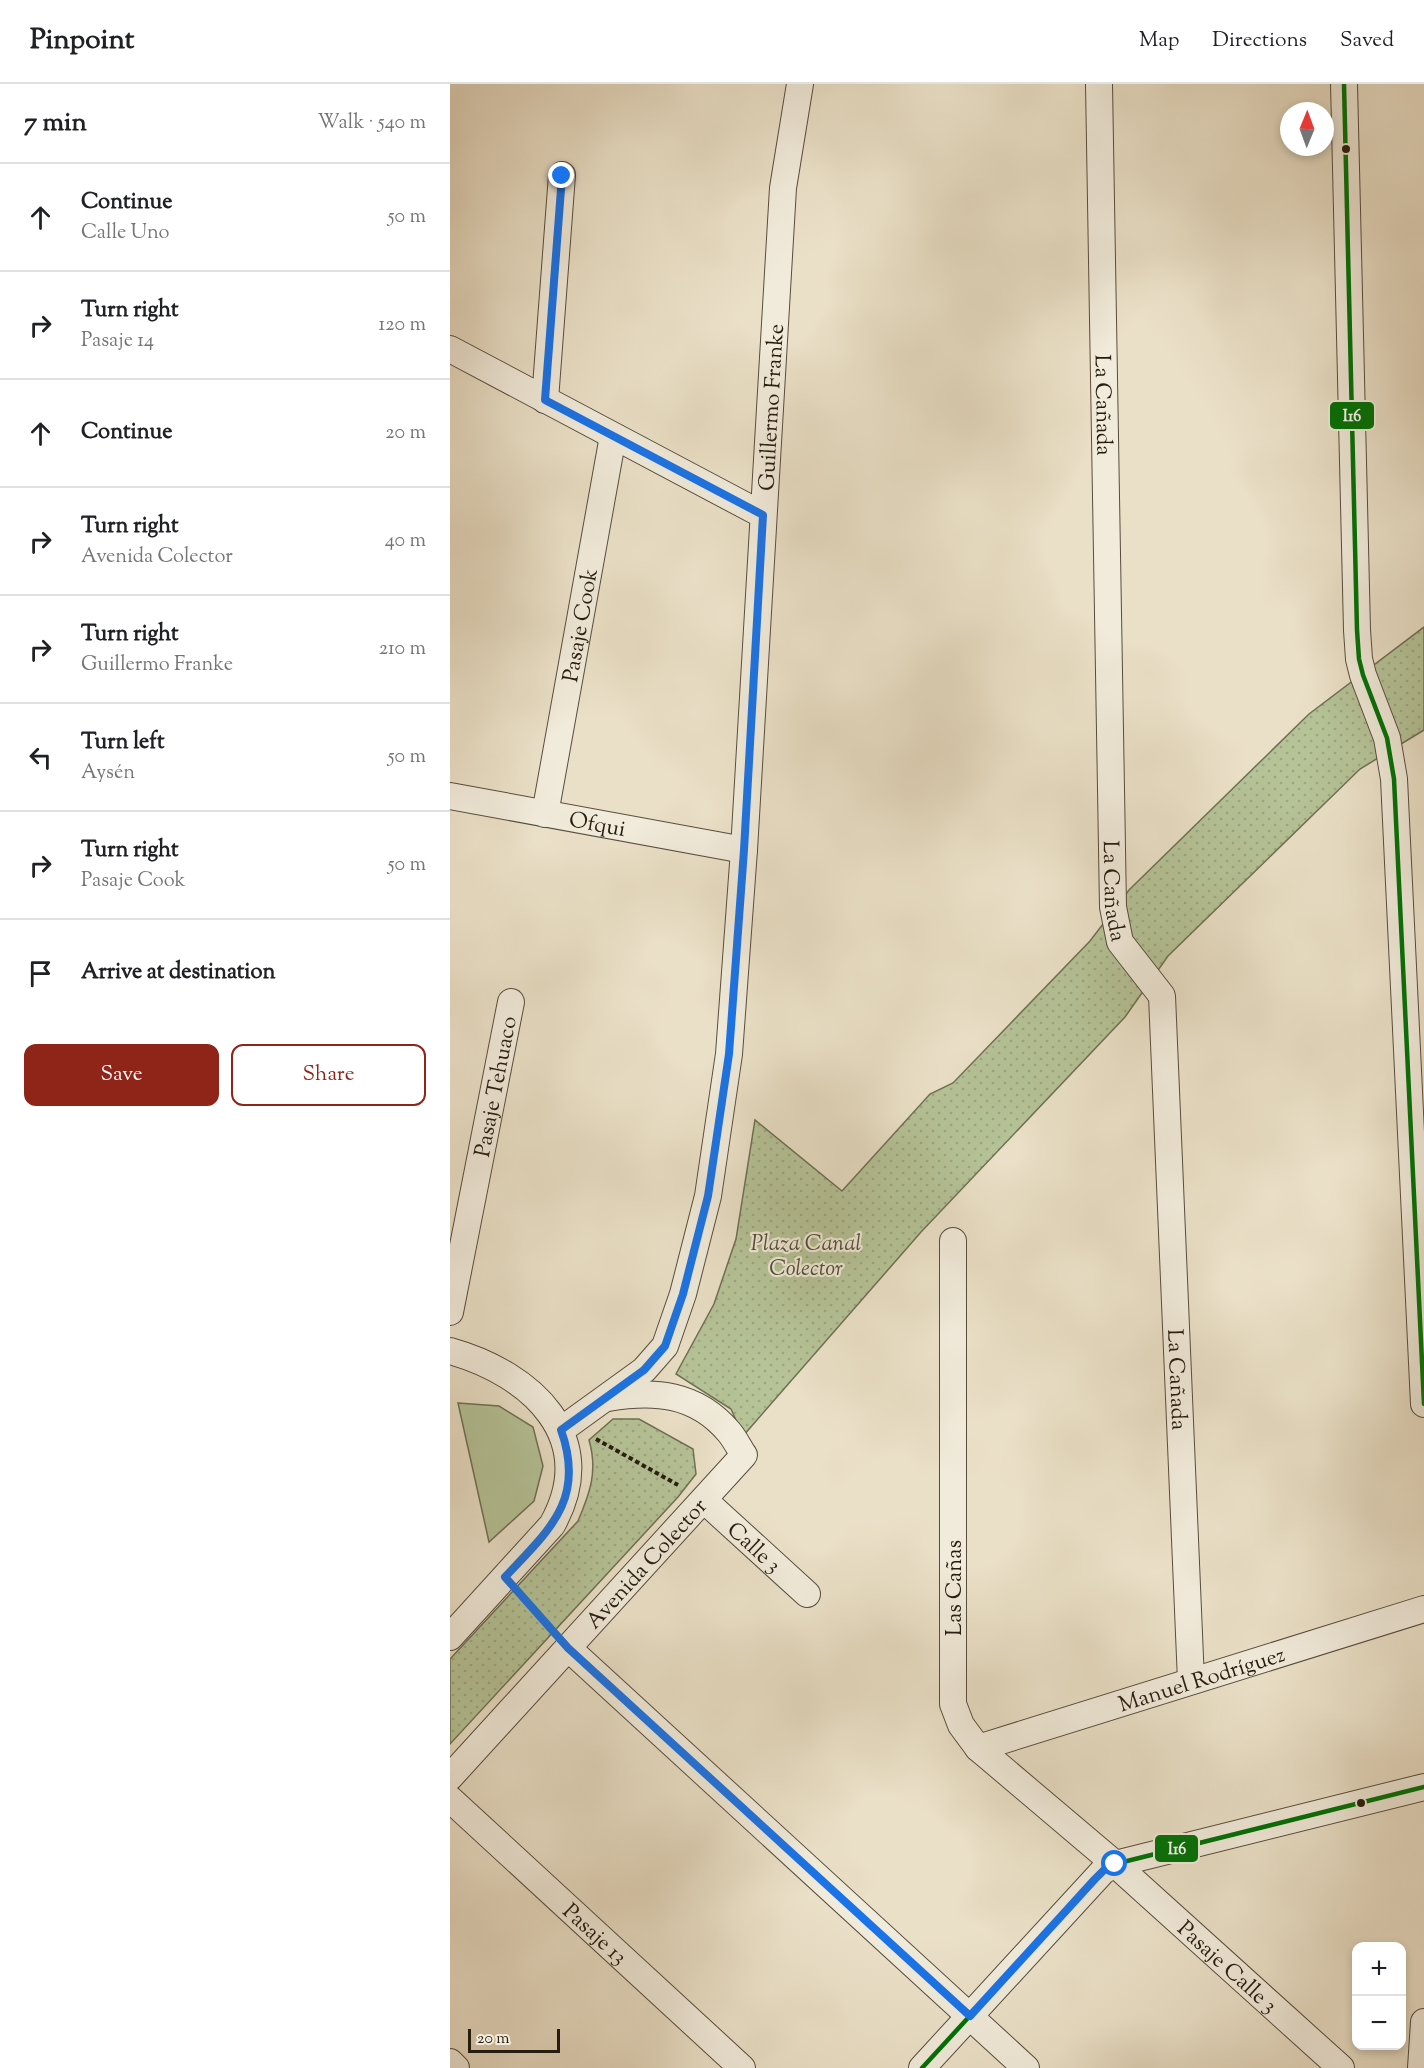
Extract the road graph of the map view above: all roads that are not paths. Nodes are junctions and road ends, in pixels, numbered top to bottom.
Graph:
1 (800, 84) edge
2 (1099, 84) edge
3 (1344, 84) edge
4 (562, 176) dead end
5 (450, 349) edge
6 (545, 400) junction
7 (613, 436) junction
8 (763, 515) junction
9 (450, 796) edge
10 (545, 814) junction
11 (744, 850) junction
12 (511, 1002) dead end
13 (953, 1241) dead end
14 (450, 1312) edge
15 (450, 1351) edge
16 (600, 1400) junction
17 (1424, 1404) edge
18 (565, 1427) junction
19 (704, 1500) junction
20 (807, 1594) dead end
21 (1424, 1609) edge
22 (450, 1637) edge
23 (568, 1648) junction
24 (1191, 1681) junction
25 (978, 1748) junction
26 (450, 1777) edge
27 (1424, 1787) edge
28 (450, 1799) edge
29 (1115, 1864) junction
30 (970, 2016) junction
31 (1424, 2022) edge
32 (450, 2062) edge
33 (456, 2068) edge
34 (742, 2068) edge
35 (922, 2068) edge
36 (1026, 2068) edge
37 (1341, 2068) edge
38 (1421, 2068) edge

1 - 8 street, Guillermo Franke
2 - 24 street, La Cañada
3 - 17 street
4 - 6 street
5 - 6 street
6 - 7 street
7 - 8 street
7 - 10 street, Pasaje Cook
8 - 11 street, Guillermo Franke
9 - 10 street, Ofqui
10 - 11 street, Ofqui
11 - 16 street, Guillermo Franke
12 - 14 street, Pasaje Tehuaco
13 - 25 street, Las Cañas
15 - 18 street
16 - 18 street, Guillermo Franke
16 - 19 street, Avenida Colector
18 - 22 street
19 - 20 street, Calle 3
19 - 23 street, Avenida Colector
21 - 24 street, Manuel Rodríguez
23 - 26 street, Avenida Colector
23 - 30 street
24 - 25 street, Manuel Rodríguez
25 - 29 street, Las Cañas
27 - 29 street
28 - 34 street, Pasaje 13
29 - 30 street
29 - 37 street, Pasaje Calle 3
30 - 35 street
30 - 36 street
31 - 38 street
32 - 33 street

